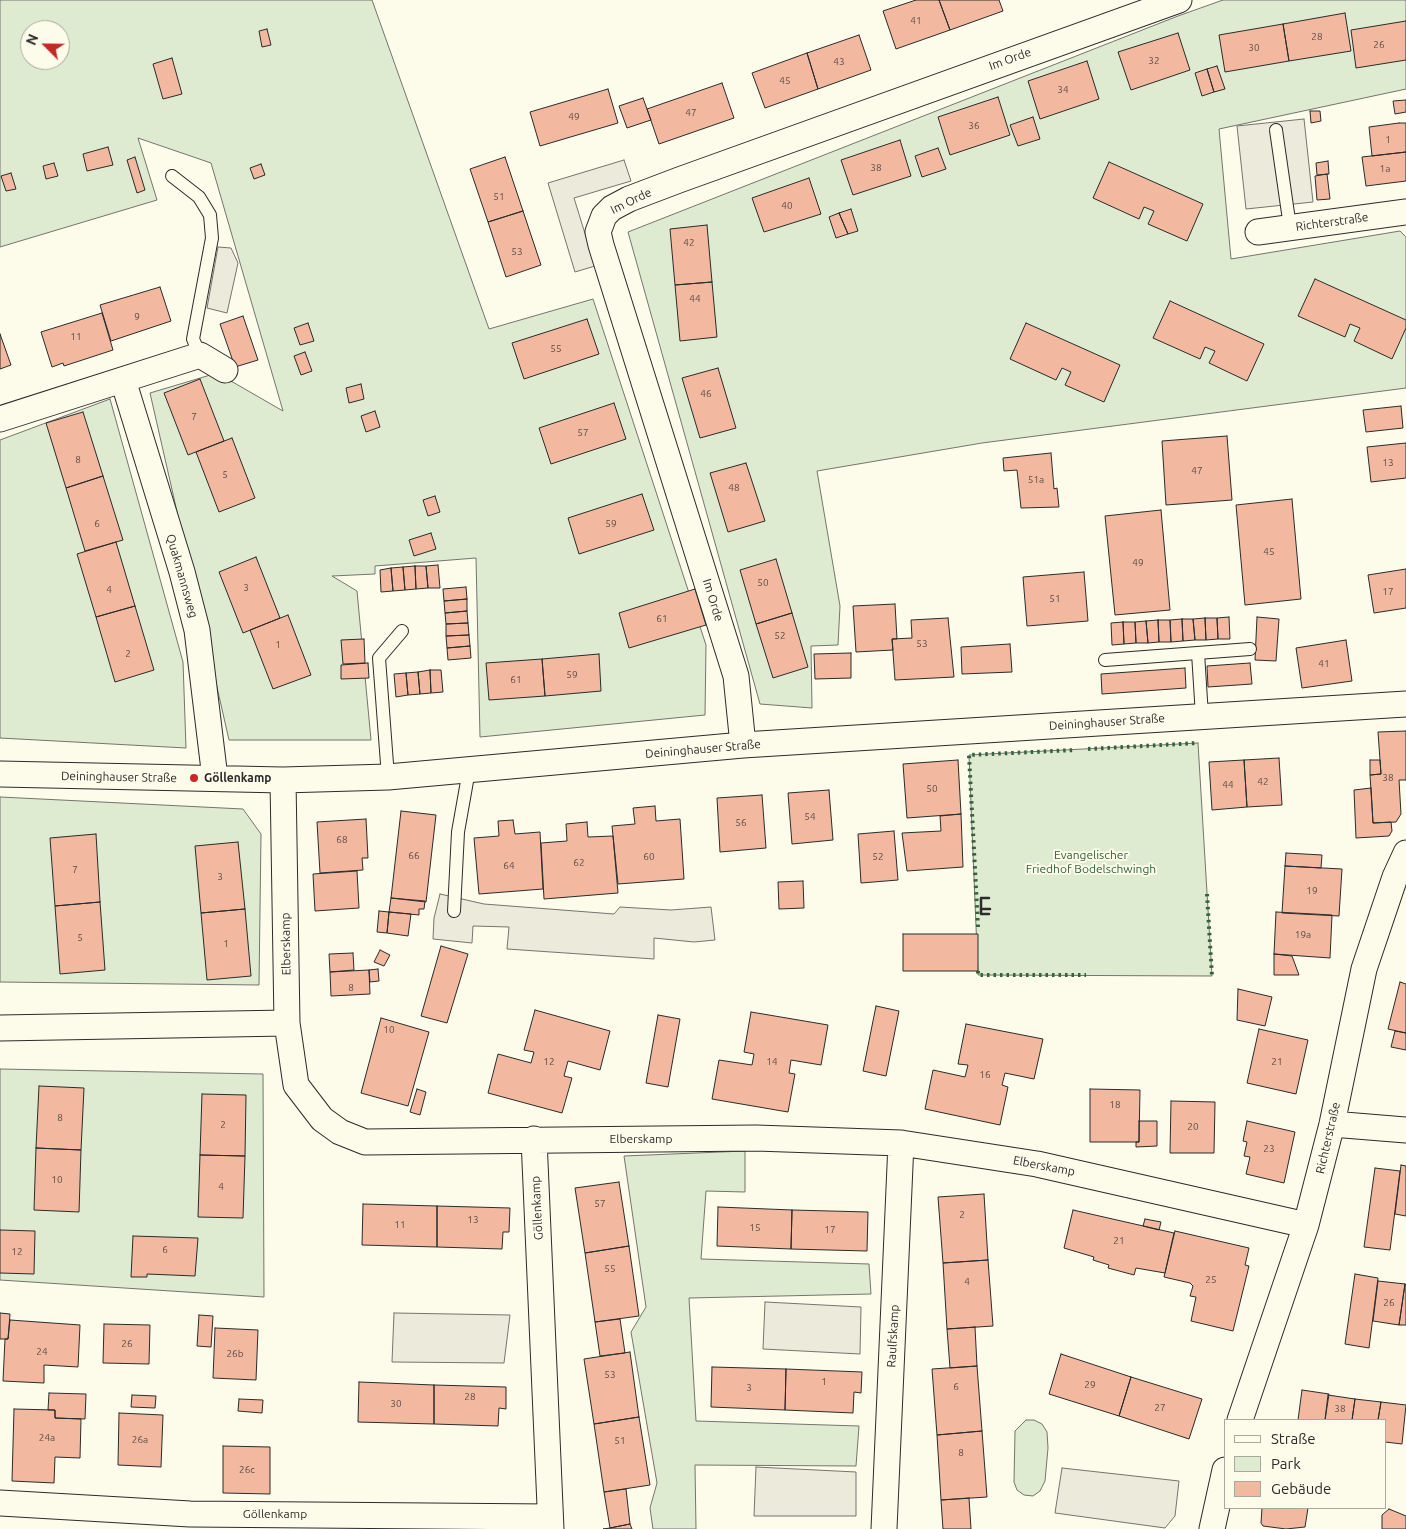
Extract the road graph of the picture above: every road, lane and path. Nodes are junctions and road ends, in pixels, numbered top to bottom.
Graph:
1 (1179, 0) edge
2 (1276, 130) dead end
3 (172, 176) dead end
4 (1406, 212) edge
5 (1290, 227) junction
6 (1258, 232) dead end
7 (200, 355) junction
8 (225, 370) dead end
9 (123, 380) junction
10 (0, 419) edge
11 (402, 631) dead end
12 (1250, 649) dead end
13 (1198, 653) junction
14 (1105, 660) dead end
15 (1406, 704) edge
16 (1202, 716) junction
17 (743, 745) junction
18 (469, 770) junction
19 (0, 774) edge
20 (388, 777) junction
21 (214, 778) junction
22 (284, 780) junction
23 (1406, 853) edge
24 (454, 911) dead end
25 (288, 1023) junction
26 (0, 1028) edge
27 (1332, 1124) junction
28 (1406, 1130) edge
29 (534, 1139) junction
30 (901, 1143) junction
31 (1306, 1225) junction
32 (1240, 1419) edge
33 (1224, 1475) edge
34 (0, 1503) edge
35 (190, 1521) edge
36 (551, 1523) edge
37 (884, 1529) edge
38 (1212, 1529) edge

1 - 17 street, Im Orde
2 - 5 lane
3 - 7 lane
4 - 5 street, Richterstraße
5 - 6 street, Richterstraße
7 - 8 street
7 - 9 street
9 - 10 street
9 - 21 street, Quakmannsweg
11 - 20 lane
12 - 13 lane
13 - 14 lane
13 - 16 lane
15 - 16 street, Deininghauser Straße
16 - 17 street, Deininghauser Straße
17 - 18 street, Deininghauser Straße
18 - 20 street, Deininghauser Straße
18 - 24 lane
19 - 21 street, Deininghauser Straße
20 - 22 street, Deininghauser Straße
21 - 22 street, Deininghauser Straße
22 - 25 street, Elberskamp
23 - 27 street, Richterstraße
25 - 26 street
25 - 29 street, Elberskamp
27 - 28 street
27 - 31 street, Richterstraße
29 - 30 street, Elberskamp
29 - 36 street, Göllenkamp
30 - 31 street, Elberskamp
30 - 37 street, Raulfskamp
31 - 32 street, Richterstraße
33 - 38 street
34 - 35 street, Göllenkamp
35 - 36 street, Göllenkamp

